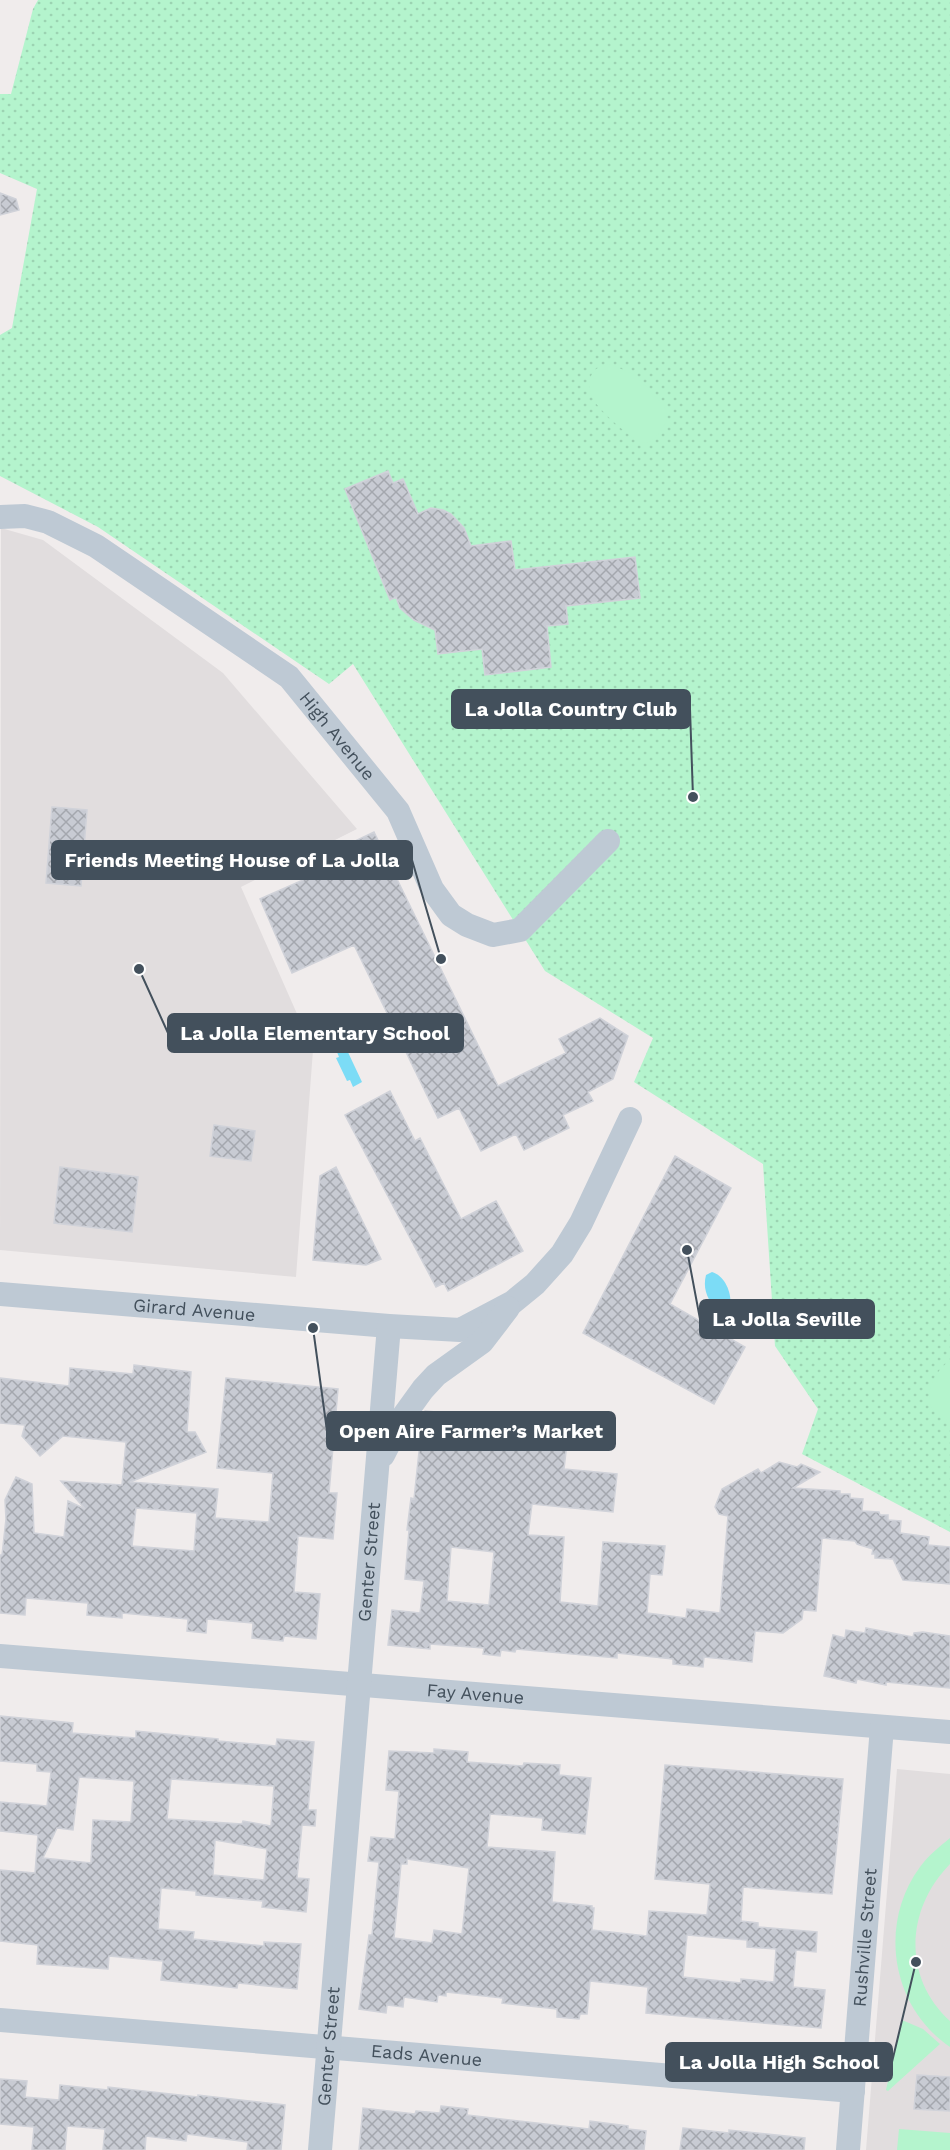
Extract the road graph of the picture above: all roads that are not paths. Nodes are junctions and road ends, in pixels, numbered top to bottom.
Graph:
1 (0, 517) edge
2 (608, 841) dead end
3 (630, 1119) dead end
4 (0, 1294) edge
5 (513, 1302) junction
6 (389, 1326) junction
7 (377, 1465) junction
8 (0, 1656) edge
9 (359, 1685) junction
10 (882, 1727) junction
11 (950, 1732) edge
12 (0, 2020) edge
13 (329, 2048) junction
14 (853, 2091) junction
15 (320, 2150) edge
16 (848, 2150) edge

1 - 2 street, High Avenue
3 - 5 street
4 - 6 street, Girard Avenue
5 - 6 street
5 - 7 street
6 - 7 street, Genter Street
7 - 9 street, Genter Street
8 - 9 street, Fay Avenue
9 - 10 street, Fay Avenue
9 - 13 street, Genter Street
10 - 11 street, Fay Avenue
10 - 14 street, Rushville Street
12 - 13 street, Eads Avenue
13 - 14 street, Eads Avenue
13 - 15 street, Genter Street
14 - 16 street, Rushville Street

